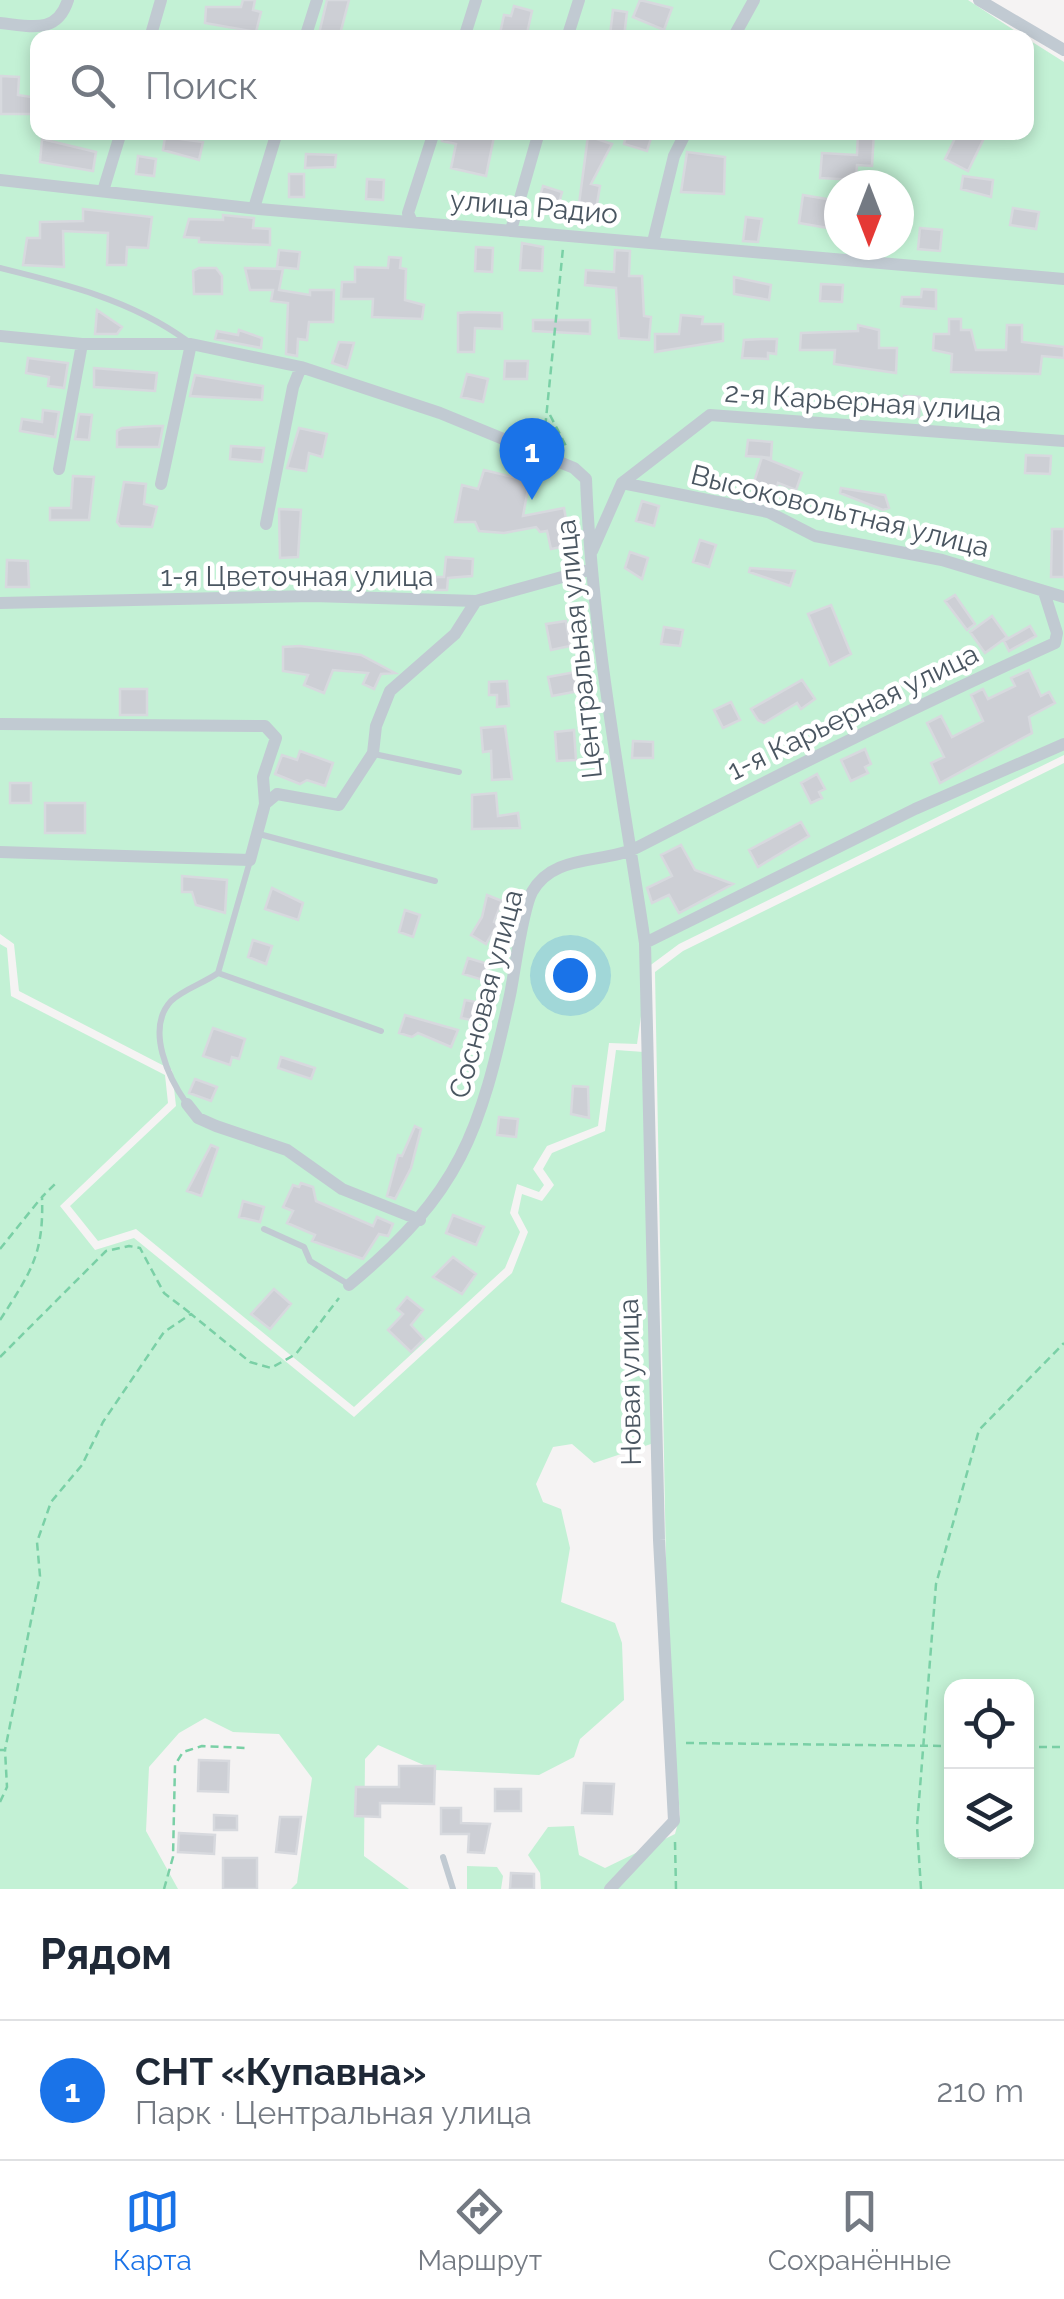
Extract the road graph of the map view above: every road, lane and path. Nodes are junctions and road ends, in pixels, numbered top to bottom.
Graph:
1 (68, 0) edge
2 (161, 0) edge
3 (317, 0) edge
4 (476, 0) edge
5 (579, 0) edge
6 (754, 0) edge
7 (980, 0) edge
8 (0, 23) edge
9 (152, 30) edge
10 (308, 30) edge
11 (467, 30) edge
12 (570, 30) edge
13 (737, 30) edge
14 (1030, 30) edge
15 (1034, 32) edge
16 (1064, 50) edge
17 (119, 140) edge
18 (274, 140) edge
19 (431, 140) edge
20 (538, 140) edge
21 (682, 140) edge
22 (0, 180) edge
23 (103, 192) junction
24 (254, 208) junction
25 (412, 222) junction
26 (511, 230) junction
27 (564, 234) junction
28 (653, 242) junction
29 (0, 268) edge
30 (1064, 279) edge
31 (0, 336) edge
32 (82, 344) junction
33 (190, 344) junction
34 (301, 367) junction
35 (549, 412) junction
36 (1064, 441) edge
37 (541, 455) junction
38 (59, 468) dead end
39 (574, 468) junction
40 (161, 484) dead end
41 (622, 484) junction
42 (266, 524) dead end
43 (590, 563) junction
44 (1044, 592) junction
45 (1064, 597) edge
46 (476, 602) junction
47 (0, 603) edge
48 (0, 724) edge
49 (1064, 744) edge
50 (373, 754) junction
51 (459, 772) dead end
52 (265, 804) junction
53 (258, 833) junction
54 (0, 852) edge
55 (628, 852) junction
56 (250, 860) junction
57 (435, 881) dead end
58 (645, 943) junction
59 (218, 972) junction
60 (381, 1031) dead end
61 (187, 1104) joint
62 (58, 1181) dead end
63 (42, 1196) junction
64 (420, 1220) junction
65 (264, 1229) dead end
66 (0, 1249) edge
67 (350, 1285) junction
68 (192, 1314) junction
69 (0, 1320) edge
70 (1064, 1343) edge
71 (0, 1357) edge
72 (670, 1742) junction
73 (924, 1746) junction
74 (944, 1746) edge
75 (1034, 1747) edge
76 (1064, 1747) edge
77 (246, 1748) dead end
78 (2, 1750) edge
79 (0, 1802) edge
80 (674, 1820) junction
81 (443, 1857) dead end
82 (164, 1889) edge
83 (453, 1889) edge
84 (610, 1889) edge
85 (676, 1889) edge
86 (921, 1889) edge

1 - 8 street
2 - 9 street
3 - 10 street
4 - 11 street
5 - 12 street
6 - 13 street
7 - 14 street
15 - 16 street
17 - 23 street
18 - 24 street
19 - 25 street
20 - 26 street
21 - 28 street
22 - 23 street, улица Радио
23 - 24 street, улица Радио
24 - 25 street, улица Радио
25 - 26 street, улица Радио
26 - 27 street, улица Радио
27 - 28 street, улица Радио
27 - 35 path
28 - 30 street, улица Радио
29 - 33 lane
31 - 32 street
32 - 33 street
32 - 38 street
33 - 34 street
33 - 40 street
34 - 37 street
34 - 42 street
35 - 37 path
35 - 39 path
36 - 41 street, 2-я Карьерная улица
37 - 39 street
39 - 43 street, Центральная улица
41 - 43 street
41 - 44 street, Высоковольтная улица
43 - 46 street, 1-я Цветочная улица
43 - 55 street, Центральная улица
44 - 45 street, Высоковольтная улица
44 - 55 street, 1-я Карьерная улица
46 - 47 street, 1-я Цветочная улица
46 - 50 street
48 - 52 street
49 - 58 street
50 - 51 lane
50 - 52 street
52 - 53 street
53 - 56 street
53 - 57 lane
54 - 56 street
55 - 58 street, Центральная улица
55 - 64 street, Сосновая улица
56 - 59 lane
58 - 72 street, Новая улица
59 - 60 lane
59 - 61 lane
61 - 64 street
62 - 63 path
63 - 66 path
63 - 69 path
64 - 67 street, Сосновая улица
65 - 67 lane
67 - 68 path
68 - 71 path
68 - 78 path
70 - 73 path
72 - 73 path
72 - 80 street, Новая улица
73 - 74 path
73 - 86 path
75 - 76 path
77 - 82 path
78 - 79 path
80 - 84 street
80 - 85 path
81 - 83 lane

